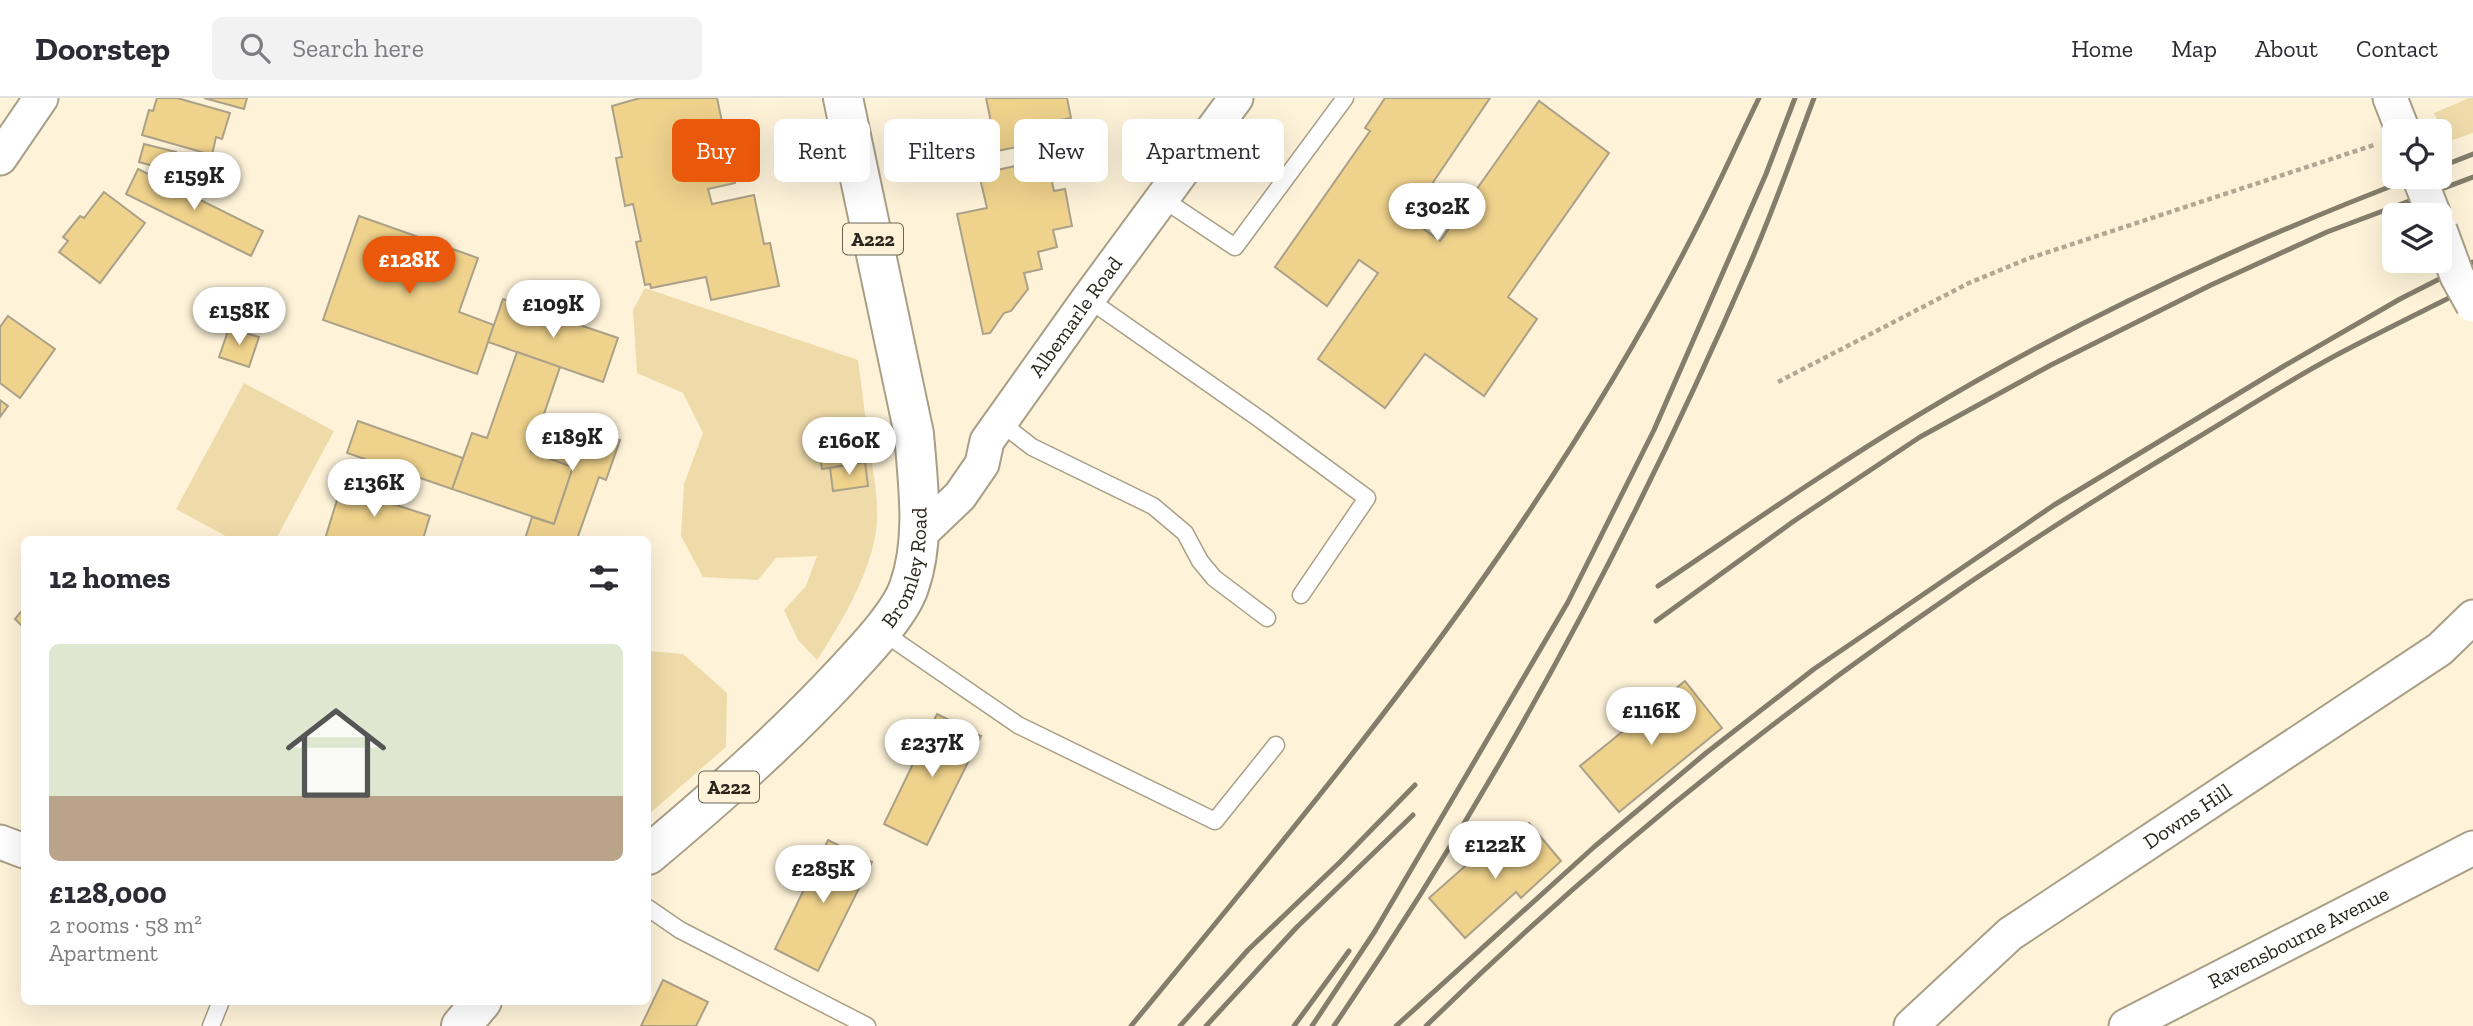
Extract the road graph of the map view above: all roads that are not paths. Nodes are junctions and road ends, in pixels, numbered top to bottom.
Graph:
1 (41, 98) edge
2 (843, 98) edge
3 (1236, 98) edge
4 (1345, 98) edge
5 (2390, 98) edge
6 (2391, 119) edge
7 (0, 158) edge
8 (1163, 199) junction
9 (2452, 262) edge
10 (1088, 299) junction
11 (2473, 305) edge
12 (994, 432) junction
13 (918, 536) junction
14 (1301, 595) dead end
15 (2473, 617) edge
16 (1267, 618) dead end
17 (881, 631) junction
18 (1276, 744) dead end
19 (0, 842) edge
20 (2473, 848) edge
21 (21, 850) edge
22 (651, 852) edge
23 (651, 910) edge
24 (219, 1005) edge
25 (479, 1005) edge
26 (211, 1026) edge
27 (461, 1026) edge
28 (867, 1026) edge
29 (1911, 1026) edge
30 (2126, 1026) edge

1 - 7 street
2 - 13 main road, Bromley Road / A222
3 - 8 street, Albemarle Road
4 - 8 lane
5 - 6 street
8 - 10 street, Albemarle Road
9 - 11 street, bridge
10 - 12 street, Albemarle Road
10 - 14 lane
12 - 13 street, Albemarle Road
12 - 16 lane
13 - 17 main road, Bromley Road / A222
15 - 29 street, Downs Hill
17 - 18 lane
17 - 22 main road, Bromley Road / A222
19 - 21 street
20 - 30 street, Ravensbourne Avenue
23 - 28 lane
24 - 26 lane
25 - 27 main road

